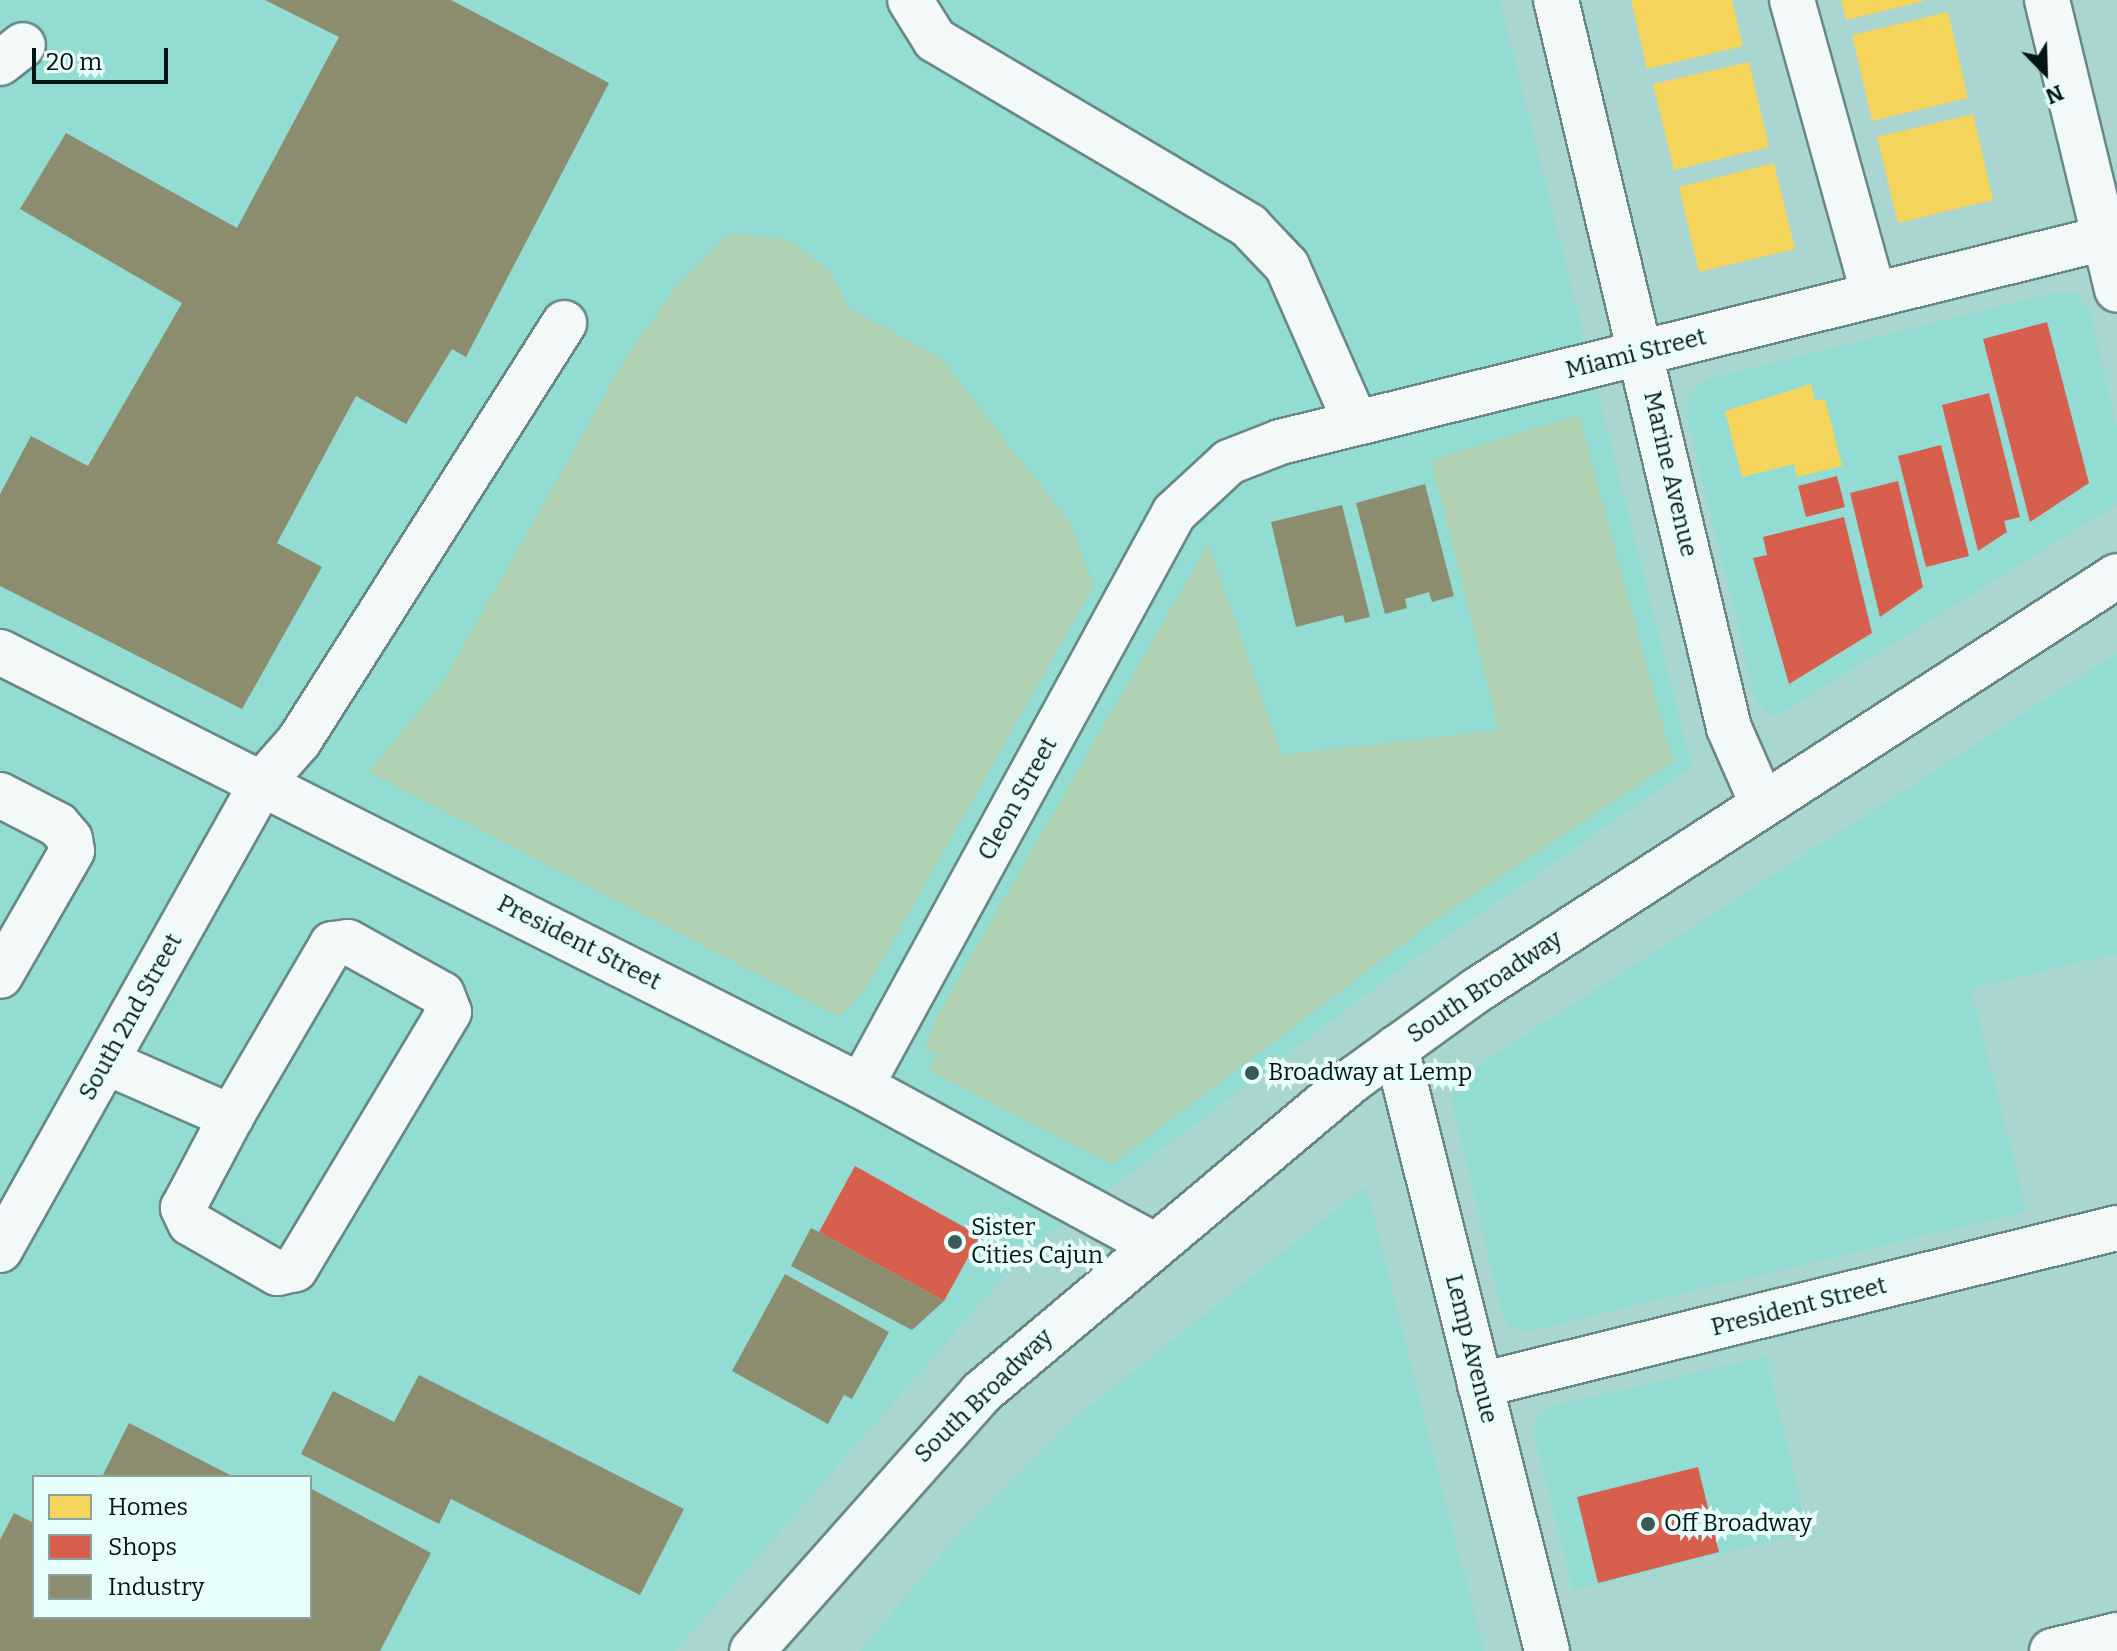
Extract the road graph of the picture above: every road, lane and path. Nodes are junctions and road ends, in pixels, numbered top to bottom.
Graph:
1 (910, 0) edge
2 (1556, 0) edge
3 (1792, 0) edge
4 (2047, 0) edge
5 (2111, 236) edge
6 (2117, 290) edge
7 (1874, 295) junction
8 (564, 323) dead end
9 (1641, 353) junction
10 (1356, 423) junction
11 (1174, 513) joint
12 (2117, 576) edge
13 (2, 656) edge
14 (262, 783) junction
15 (0, 795) edge
16 (1762, 803) junction
17 (0, 976) edge
18 (1396, 1048) junction
19 (106, 1062) junction
20 (861, 1086) junction
21 (231, 1117) junction
22 (2117, 1228) edge
23 (1152, 1244) junction
24 (0, 1250) edge
25 (1480, 1385) junction
26 (2117, 1635) edge
27 (752, 1651) edge
28 (1547, 1651) edge
29 (2052, 1651) edge

1 - 10 street
2 - 9 street, Marine Avenue
3 - 7 street
4 - 5 street
5 - 6 street
5 - 7 street, Miami Street
7 - 9 street, Miami Street
8 - 14 street, South 2nd Street
9 - 10 street, Miami Street
9 - 16 street, Marine Avenue
10 - 11 street, Miami Street
11 - 20 street, Cleon Street
12 - 16 street, South Broadway
13 - 14 street, President Street
14 - 19 street, South 2nd Street
14 - 20 street, President Street
15 - 17 street
16 - 18 street, South Broadway
18 - 23 street, South Broadway
18 - 25 street, Lemp Avenue
19 - 21 street
19 - 24 street, South 2nd Street
20 - 23 street, President Street
21 - 21 street
22 - 25 street, President Street
23 - 27 street, South Broadway
25 - 28 street, Lemp Avenue
26 - 29 street

